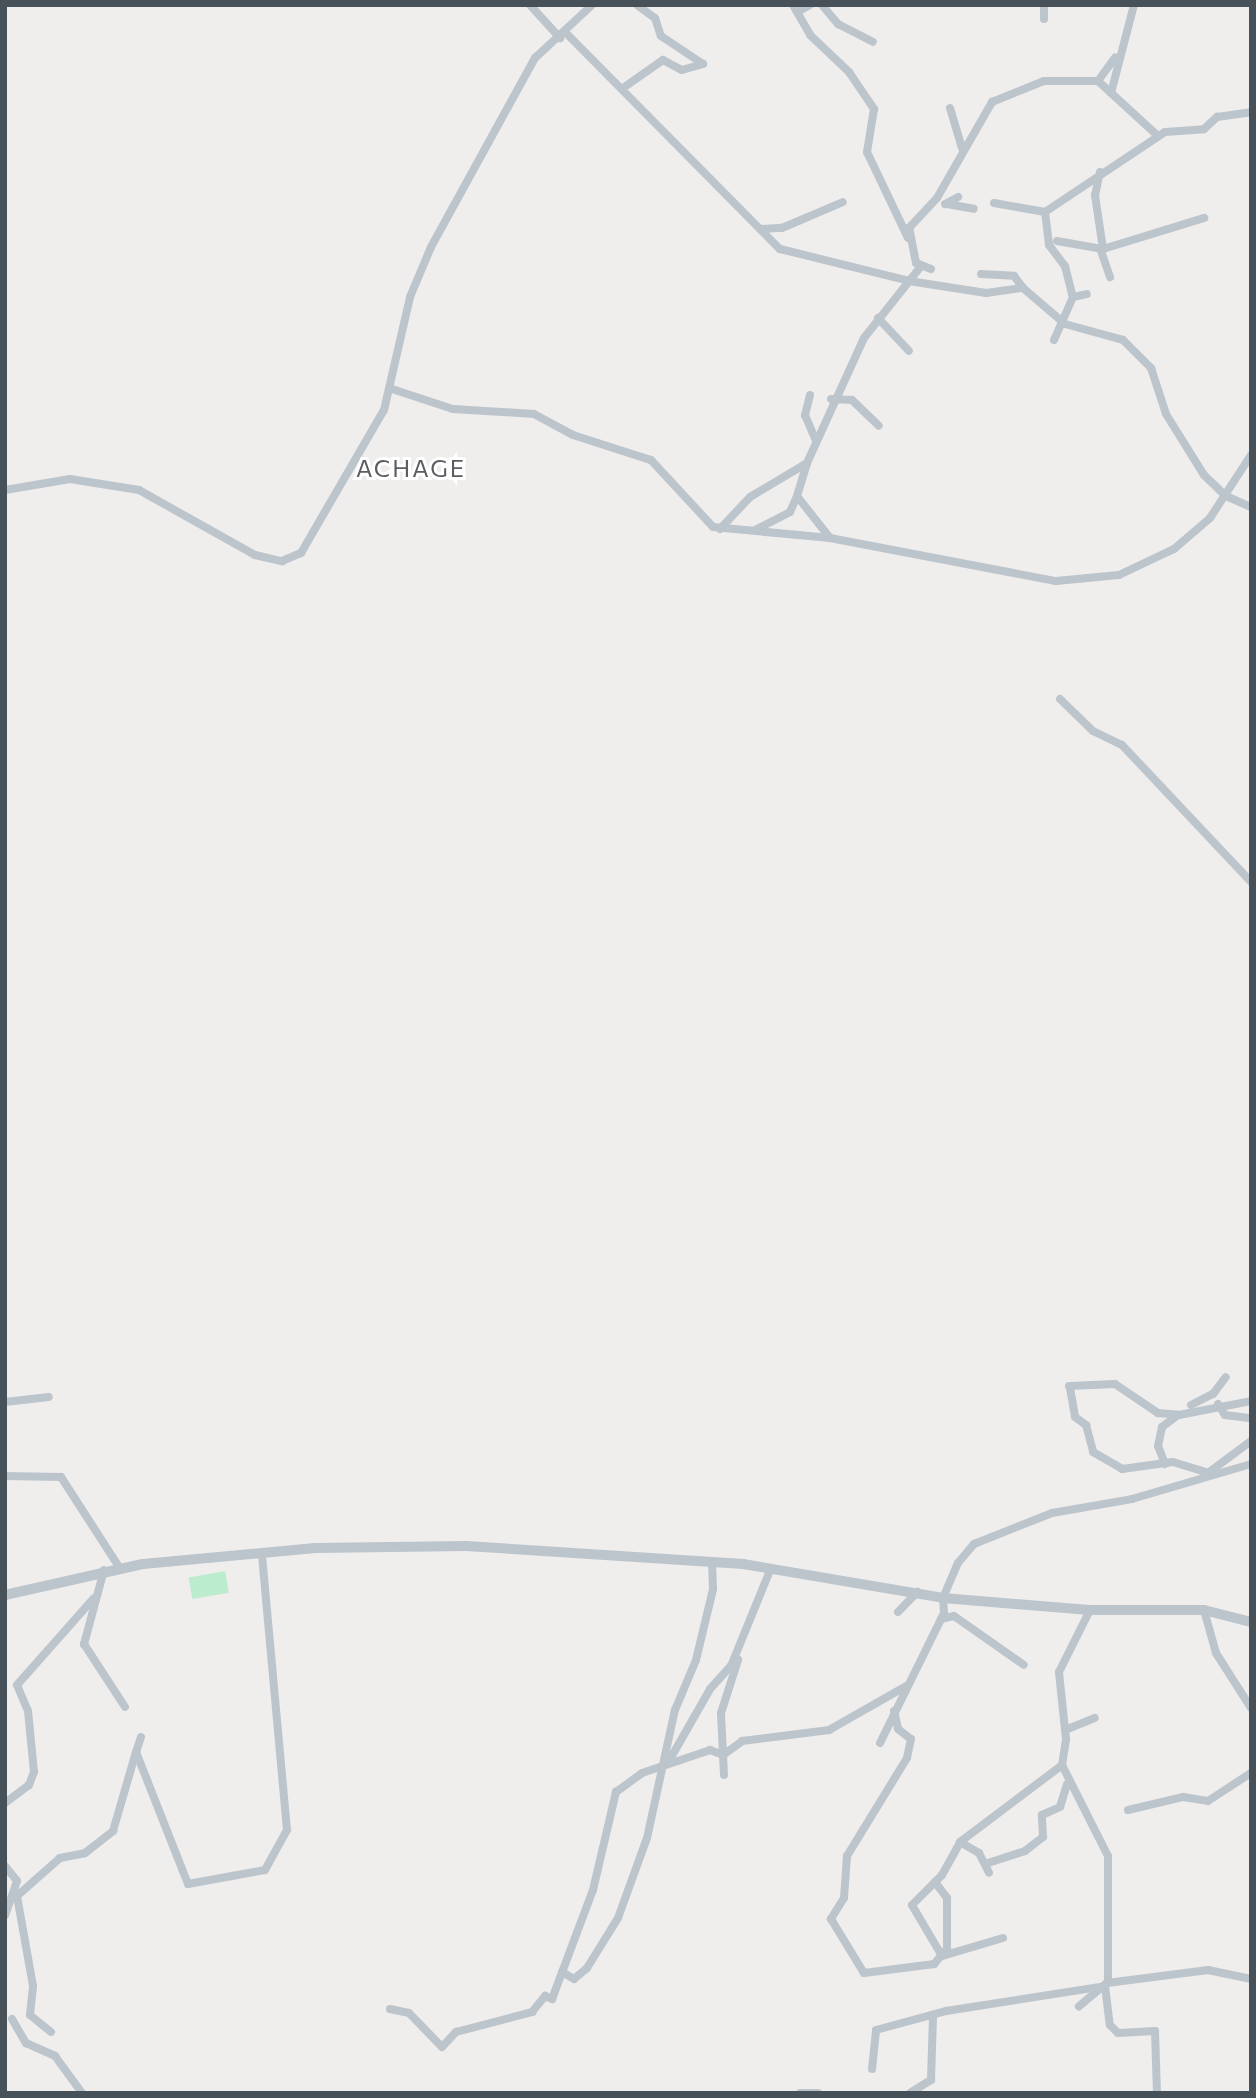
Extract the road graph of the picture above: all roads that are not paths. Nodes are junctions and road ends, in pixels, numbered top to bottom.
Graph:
1 (530, 5) edge
2 (592, 5) edge
3 (637, 5) edge
4 (810, 5) edge
5 (822, 5) edge
6 (1044, 5) edge
7 (1134, 5) edge
8 (796, 8) edge
9 (1044, 19) dead end
10 (563, 35) junction
11 (873, 42) dead end
12 (1115, 58) junction
13 (1098, 81) junction
14 (623, 88) junction
15 (1111, 93) junction
16 (950, 108) dead end
17 (1251, 112) edge
18 (1158, 136) junction
19 (962, 148) junction
20 (1100, 172) junction
21 (958, 197) dead end
22 (843, 202) dead end
23 (994, 203) dead end
24 (947, 204) junction
25 (931, 206) junction
26 (974, 209) dead end
27 (1045, 212) junction
28 (1204, 218) dead end
29 (761, 229) junction
30 (908, 238) junction
31 (1057, 241) dead end
32 (1102, 249) junction
33 (921, 266) junction
34 (931, 269) dead end
35 (981, 274) dead end
36 (1110, 277) dead end
37 (909, 281) junction
38 (1019, 289) junction
39 (1087, 294) dead end
40 (1073, 297) junction
41 (878, 318) junction
42 (1060, 319) junction
43 (1054, 340) dead end
44 (909, 351) dead end
45 (392, 389) junction
46 (810, 395) dead end
47 (831, 399) junction
48 (879, 426) dead end
49 (816, 441) junction
50 (1251, 455) edge
51 (807, 463) junction
52 (5, 490) edge
53 (797, 496) junction
54 (1226, 496) junction
55 (1251, 507) edge
56 (720, 529) junction
57 (753, 531) junction
58 (830, 538) junction
59 (1060, 699) dead end
60 (1251, 882) edge
61 (1226, 1377) dead end
62 (49, 1397) dead end
63 (1251, 1401) edge
64 (5, 1402) edge
65 (1218, 1404) junction
66 (1177, 1415) junction
67 (1251, 1418) edge
68 (1251, 1441) edge
69 (1165, 1464) junction
70 (1251, 1464) edge
71 (5, 1476) edge
72 (262, 1553) junction
73 (712, 1564) junction
74 (119, 1567) junction
75 (771, 1568) junction
76 (104, 1570) junction
77 (917, 1592) junction
78 (5, 1595) edge
79 (94, 1598) junction
80 (943, 1598) junction
81 (1090, 1610) junction
82 (1205, 1610) junction
83 (898, 1612) dead end
84 (941, 1619) junction
85 (1251, 1622) edge
86 (743, 1637) junction
87 (1024, 1665) dead end
88 (906, 1686) junction
89 (125, 1707) dead end
90 (1251, 1708) edge
91 (894, 1711) junction
92 (1095, 1718) dead end
93 (1065, 1730) junction
94 (141, 1737) dead end
95 (880, 1743) dead end
96 (136, 1752) junction
97 (723, 1755) junction
98 (663, 1764) junction
99 (1062, 1765) junction
100 (1251, 1773) edge
101 (724, 1775) dead end
102 (1067, 1784) dead end
103 (5, 1803) edge
104 (1128, 1810) dead end
105 (960, 1842) junction
106 (985, 1864) junction
107 (5, 1866) edge
108 (989, 1873) dead end
109 (935, 1882) junction
110 (17, 1896) junction
111 (5, 1915) edge
112 (1003, 1938) dead end
113 (942, 1956) junction
114 (562, 1972) junction
115 (1251, 1979) edge
116 (1106, 1985) junction
117 (1079, 2006) dead end
118 (390, 2010) dead end
119 (30, 2015) junction
120 (933, 2015) junction
121 (9, 2019) edge
122 (51, 2032) dead end
123 (872, 2068) dead end
124 (82, 2093) edge
125 (800, 2093) edge
126 (818, 2093) edge
127 (910, 2093) edge
128 (1157, 2093) edge

1 - 10 street
2 - 10 street
3 - 14 street
4 - 8 street
5 - 11 street
6 - 9 street
7 - 12 street
8 - 30 street
10 - 14 street
10 - 45 street
12 - 13 street
12 - 15 street
13 - 15 street
13 - 19 street
14 - 29 street
15 - 18 street
16 - 19 street
17 - 18 street
18 - 20 street
19 - 25 street
20 - 27 street
20 - 32 street
21 - 24 street
22 - 29 street
23 - 27 street
24 - 25 street
24 - 26 street
25 - 30 street
27 - 40 street
28 - 32 street
29 - 37 street
30 - 33 street
31 - 32 street
32 - 36 street
33 - 34 street
33 - 37 street
35 - 38 street
37 - 38 street
37 - 41 street
38 - 42 street
39 - 40 street
40 - 42 street
41 - 44 street
41 - 47 street
42 - 43 street
42 - 54 street
45 - 52 street
45 - 56 street
46 - 49 street
47 - 48 street
47 - 49 street
49 - 51 street
50 - 54 street
51 - 53 street
51 - 56 street
53 - 57 street
53 - 58 street
54 - 55 street
54 - 58 street
56 - 57 street
57 - 58 street
59 - 60 street
61 - 66 street
62 - 64 street
63 - 65 street
65 - 66 street
65 - 67 street
66 - 69 street
66 - 69 street
68 - 69 street
70 - 80 street
71 - 74 street
72 - 73 street
72 - 74 street
72 - 96 street
73 - 75 street
73 - 98 street
74 - 76 street
75 - 77 street
75 - 86 street
76 - 78 street
76 - 79 street
77 - 80 street
77 - 83 street
79 - 89 street
79 - 103 street
80 - 81 street
80 - 84 street
81 - 82 street
81 - 93 street
82 - 85 street
82 - 90 street
84 - 87 street
84 - 88 street
86 - 97 street
86 - 98 street
88 - 91 street
88 - 97 street
91 - 95 street
91 - 113 street
92 - 93 street
93 - 99 street
94 - 96 street
96 - 110 street
97 - 98 street
97 - 101 street
98 - 114 street
98 - 114 street
99 - 105 street
99 - 116 street
100 - 104 street
102 - 106 street
105 - 106 street
105 - 109 street
106 - 108 street
107 - 110 street
109 - 113 street
109 - 113 street
110 - 111 street
110 - 119 street
112 - 113 street
114 - 118 street
115 - 116 street
116 - 117 street
116 - 120 street
116 - 128 street
119 - 121 street
119 - 122 street
120 - 123 street
120 - 127 street
121 - 124 street
125 - 126 street

